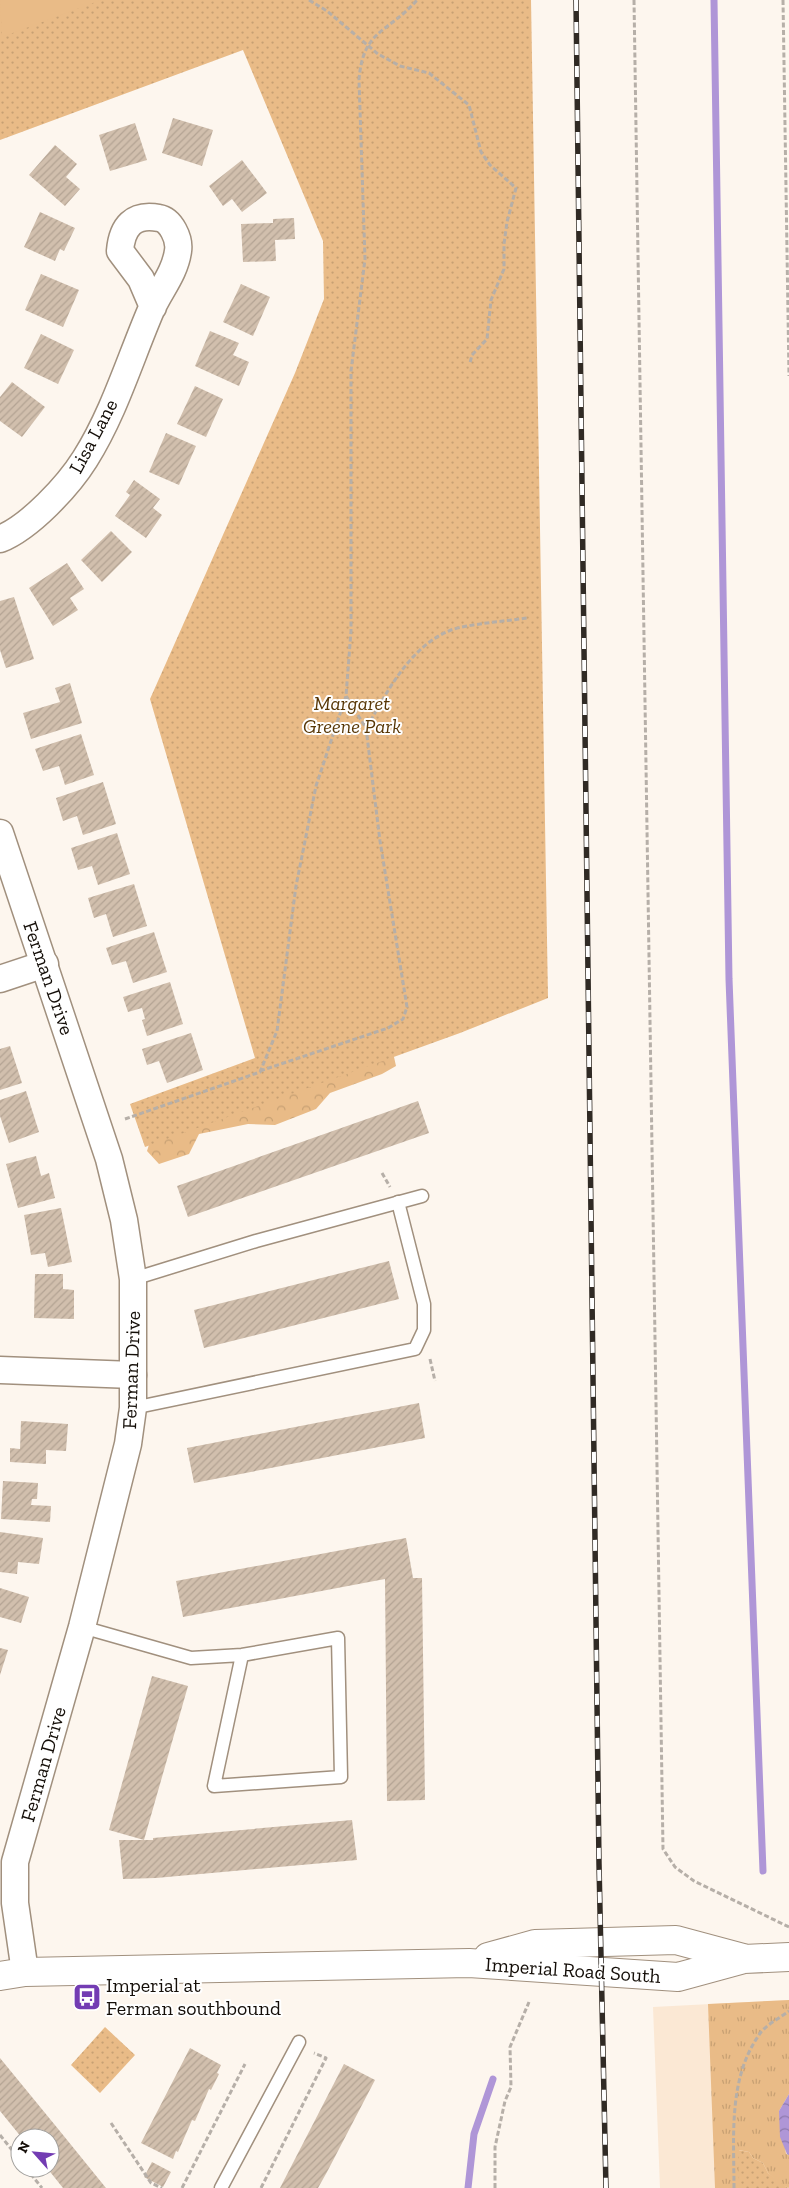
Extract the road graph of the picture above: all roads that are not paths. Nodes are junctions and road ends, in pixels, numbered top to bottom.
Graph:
1 (152, 307) dead end
2 (0, 539) edge
3 (0, 833) edge
4 (45, 964) junction
5 (0, 979) edge
6 (422, 1196) dead end
7 (398, 1202) junction
8 (133, 1279) junction
9 (0, 1370) edge
10 (133, 1375) junction
11 (133, 1408) junction
12 (82, 1627) junction
13 (242, 1655) junction
14 (789, 1956) edge
15 (744, 1958) junction
16 (469, 1963) junction
17 (13, 1974) edge
18 (299, 2042) dead end
19 (221, 2188) edge

1 - 2 street, Lisa Lane
3 - 4 street, Ferman Drive
4 - 5 street
4 - 8 street, Ferman Drive
6 - 7 lane
7 - 8 lane
7 - 11 lane
8 - 10 street, Ferman Drive
9 - 10 street
10 - 11 street, Ferman Drive
11 - 12 street, Ferman Drive
12 - 13 lane
12 - 17 street, Ferman Drive
13 - 13 lane
14 - 15 street, Imperial Road South
15 - 16 street, Imperial Road South
15 - 16 street, Imperial Road South
16 - 17 street
18 - 19 lane

